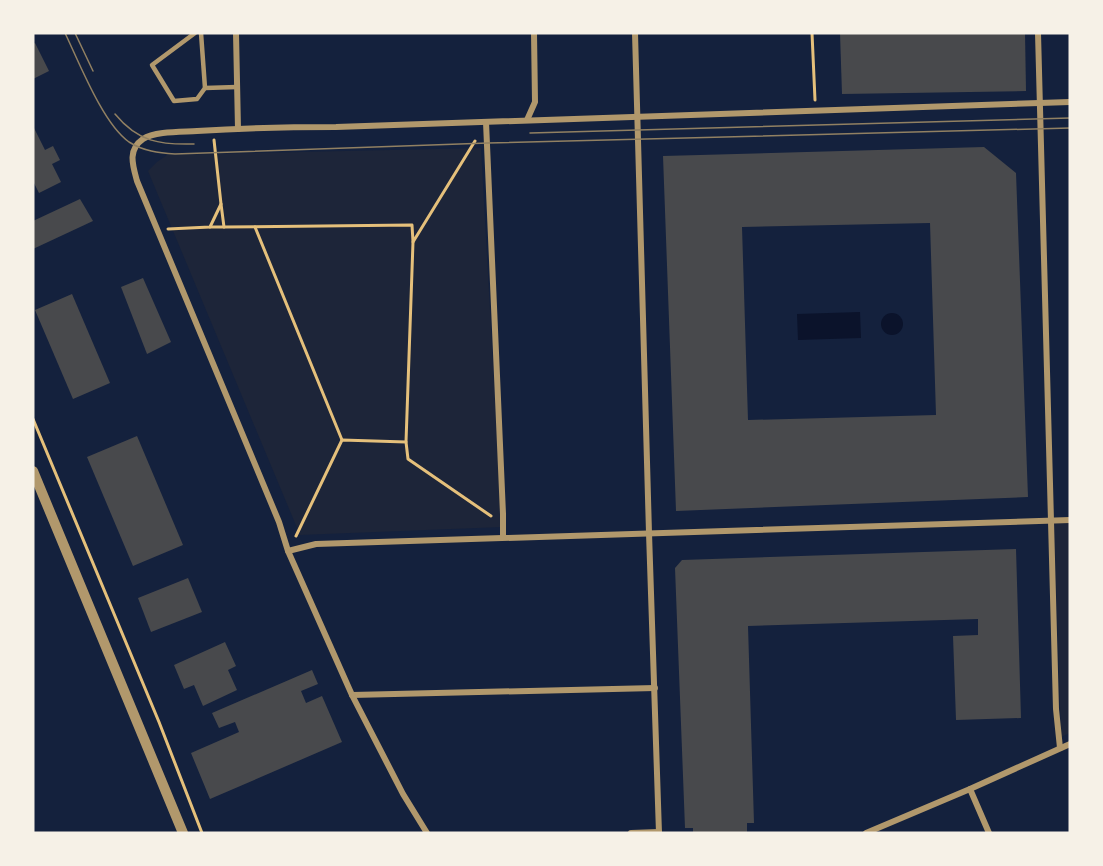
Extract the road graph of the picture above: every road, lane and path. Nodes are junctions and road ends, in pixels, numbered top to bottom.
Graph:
1 (195, 33) edge
2 (201, 33) edge
3 (236, 33) edge
4 (534, 33) edge
5 (635, 33) edge
6 (812, 33) edge
7 (1038, 33) edge
8 (237, 87) junction
9 (205, 88) junction
10 (1070, 102) edge
11 (1040, 103) junction
12 (816, 111) junction
13 (638, 117) junction
14 (527, 120) junction
15 (486, 122) junction
16 (238, 129) junction
17 (213, 130) junction
18 (220, 204) junction
19 (210, 227) junction
20 (224, 227) junction
21 (255, 227) junction
22 (157, 229) junction
23 (413, 242) junction
24 (33, 419) edge
25 (342, 441) junction
26 (406, 442) junction
27 (33, 471) edge
28 (1070, 520) edge
29 (1051, 521) junction
30 (503, 524) junction
31 (649, 533) junction
32 (503, 537) junction
33 (288, 551) junction
34 (655, 688) junction
35 (352, 694) junction
36 (1070, 744) edge
37 (1060, 748) junction
38 (970, 789) junction
39 (183, 833) edge
40 (202, 833) edge
41 (428, 833) edge
42 (631, 833) edge
43 (659, 833) edge
44 (866, 833) edge
45 (989, 833) edge

1 - 9 lane
2 - 9 lane
3 - 8 street
4 - 14 street
5 - 13 street
6 - 12 path
7 - 11 street
8 - 9 lane
8 - 16 street
10 - 11 street
11 - 12 street
11 - 29 street
12 - 13 street
13 - 14 street
13 - 31 street
14 - 15 street
15 - 16 street
15 - 23 path
15 - 30 street
16 - 17 street
17 - 18 path
17 - 22 street
18 - 19 path
18 - 20 path
19 - 20 path
19 - 22 path
20 - 21 path
21 - 23 path
21 - 25 path
22 - 33 street
23 - 26 path
24 - 40 path
25 - 26 path
25 - 33 path
26 - 30 path
27 - 39 street
28 - 29 street
29 - 31 street
29 - 37 street
30 - 32 street
31 - 32 street
31 - 34 street
32 - 33 street
33 - 35 street
34 - 35 street
34 - 43 street
35 - 41 street
36 - 37 street
37 - 38 street
38 - 44 street
38 - 45 street
42 - 43 street

